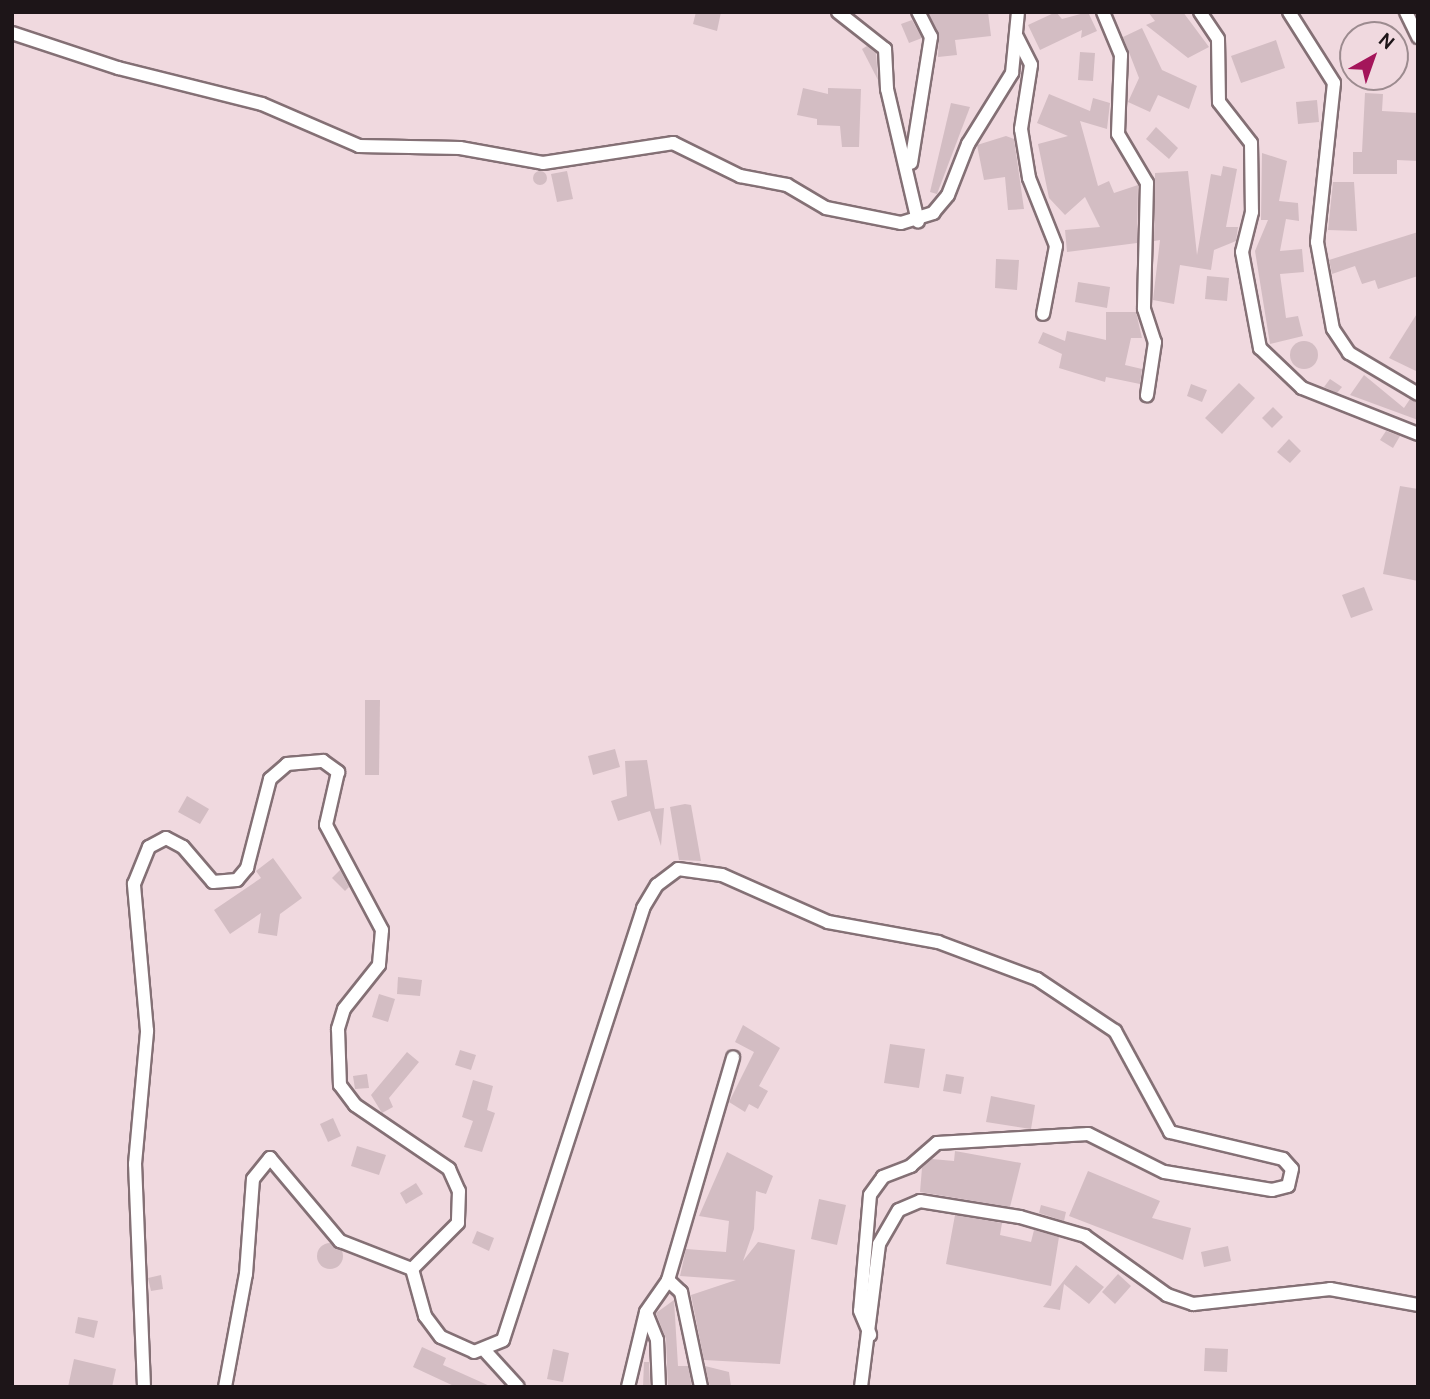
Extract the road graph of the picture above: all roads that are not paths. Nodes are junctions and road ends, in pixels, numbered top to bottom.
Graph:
1 (838, 12) edge
2 (918, 12) edge
3 (1018, 12) edge
4 (1103, 12) edge
5 (1200, 12) edge
6 (1289, 12) edge
7 (1406, 12) edge
8 (12, 33) edge
9 (1017, 37) junction
10 (1418, 37) edge
11 (910, 173) junction
12 (918, 221) junction
13 (1043, 314) dead end
14 (1418, 394) edge
15 (1147, 395) dead end
16 (1418, 434) edge
17 (733, 1057) dead end
18 (412, 1269) junction
19 (668, 1280) junction
20 (1418, 1305) edge
21 (646, 1312) junction
22 (870, 1335) junction
23 (486, 1352) junction
24 (144, 1387) edge
25 (225, 1387) edge
26 (518, 1387) edge
27 (628, 1387) edge
28 (659, 1387) edge
29 (702, 1387) edge
30 (861, 1387) edge

1 - 11 street
2 - 11 street
3 - 9 street
4 - 15 street
5 - 16 street
6 - 14 street
7 - 10 street
8 - 12 street
9 - 12 street
9 - 13 street
11 - 12 street
17 - 19 street
18 - 23 street
18 - 24 street
18 - 25 street
19 - 21 street
19 - 29 street
20 - 22 street
21 - 27 street
21 - 28 street
22 - 23 street
22 - 30 street
23 - 26 street

